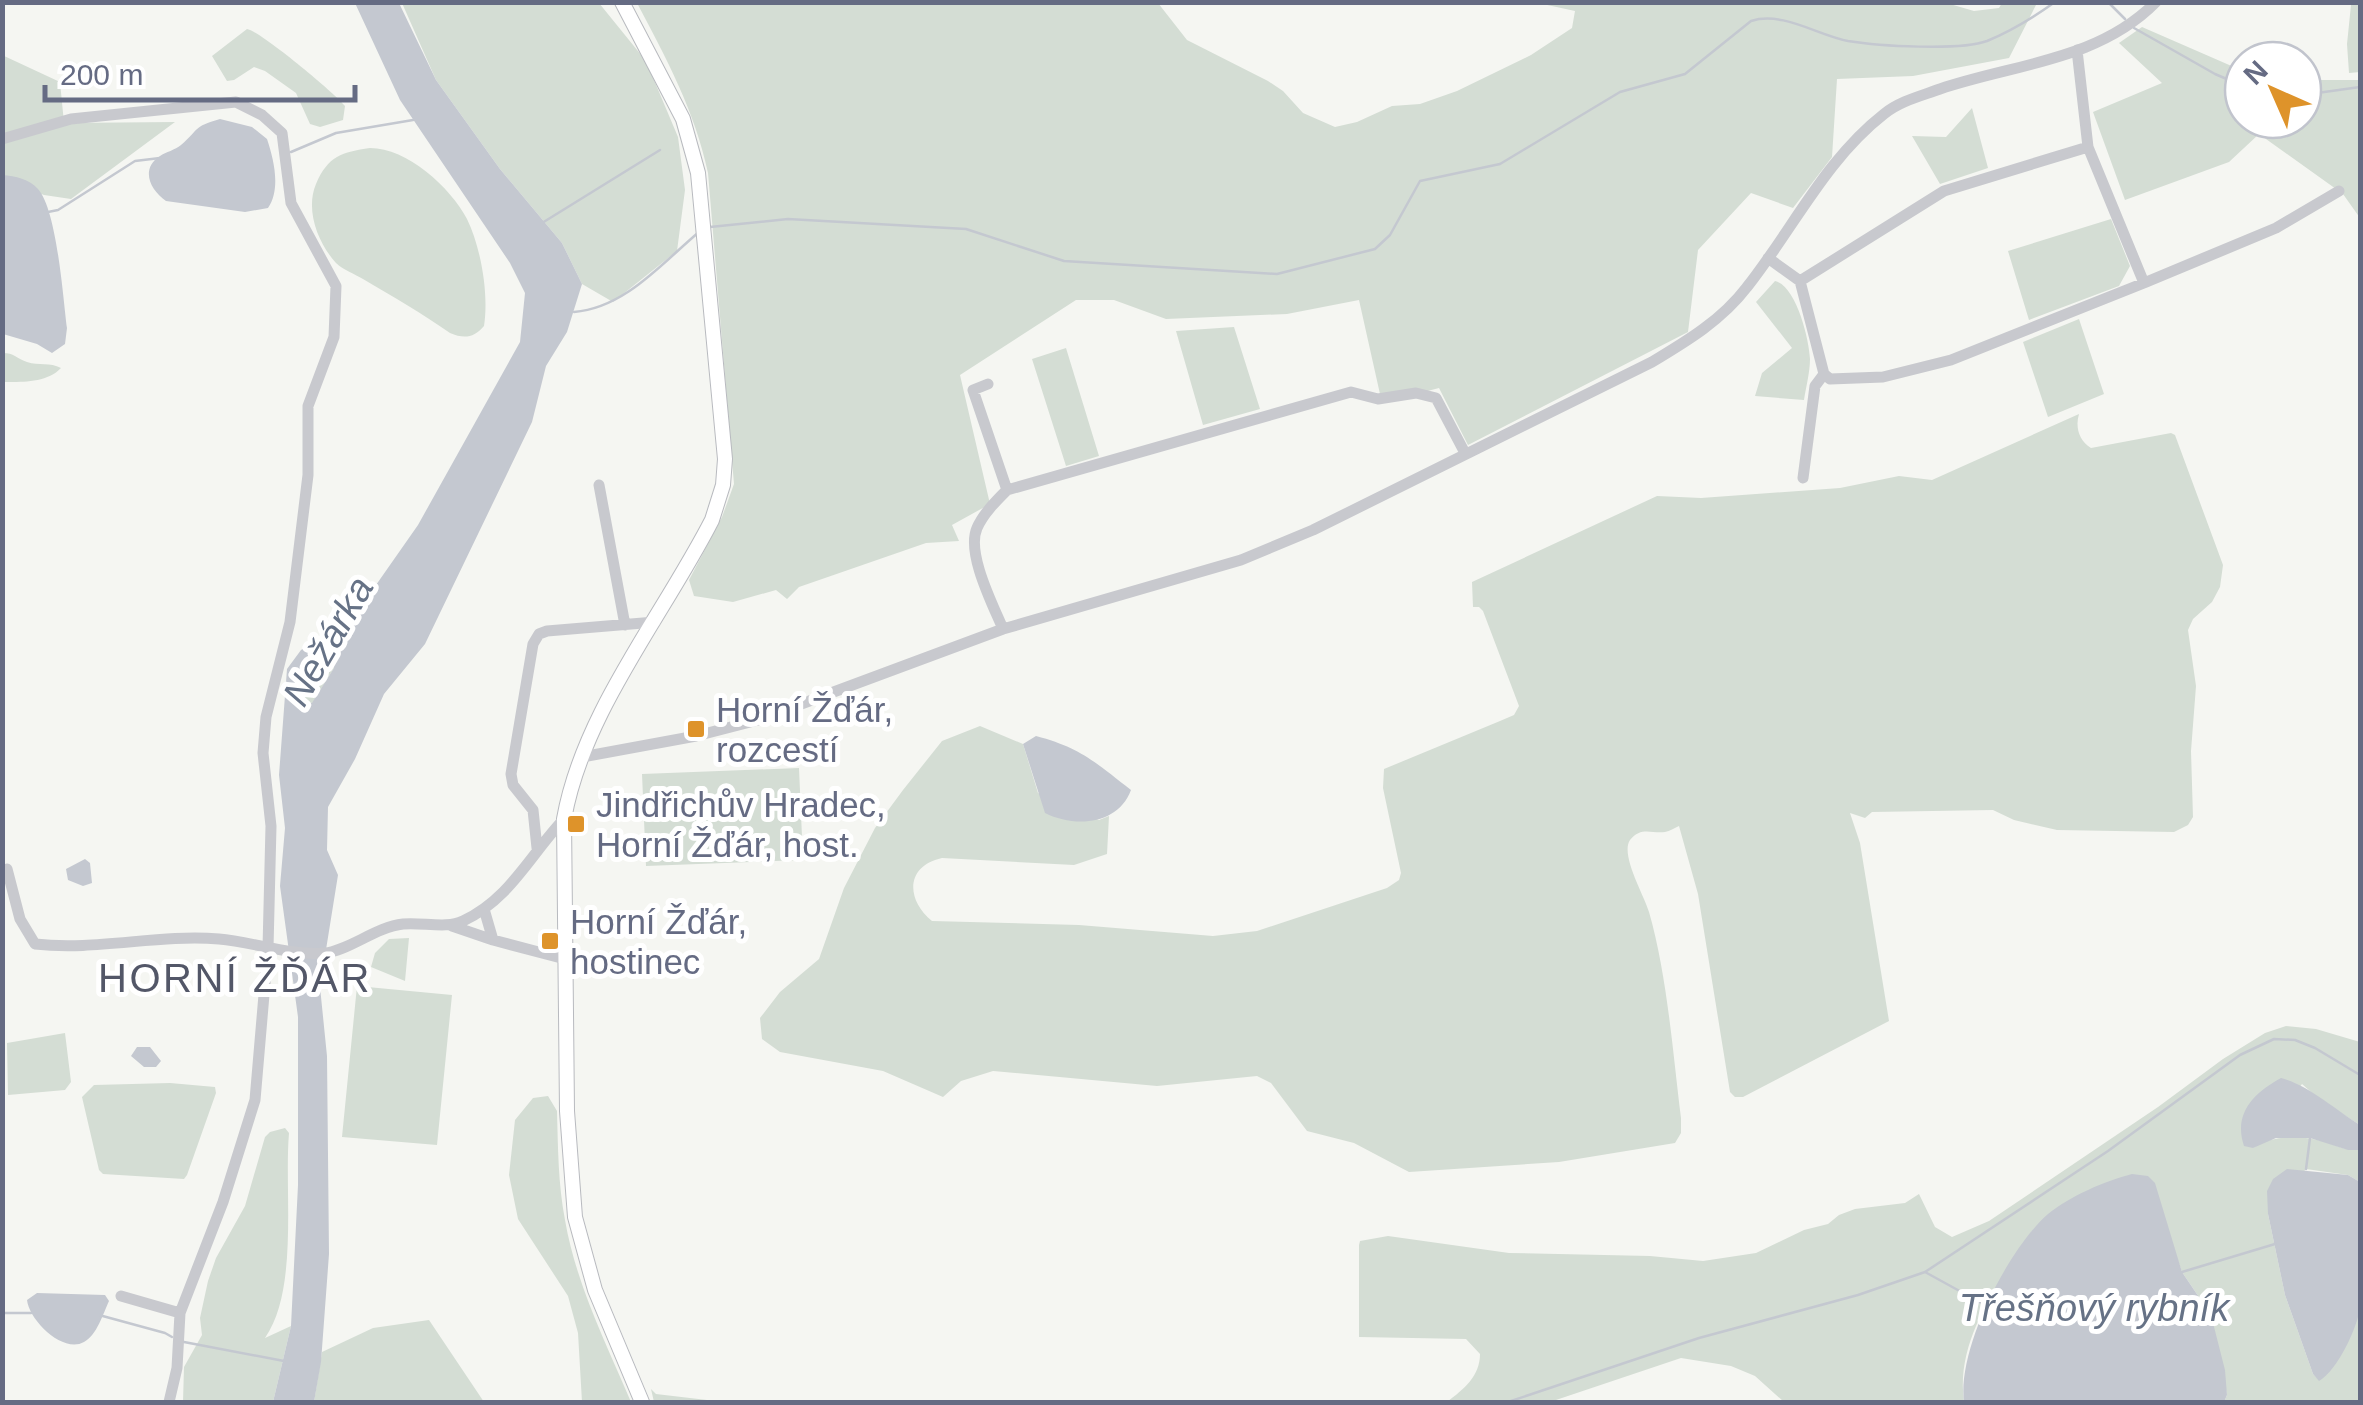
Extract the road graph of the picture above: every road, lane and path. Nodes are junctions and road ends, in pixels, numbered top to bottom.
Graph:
1 (622, 2) edge
2 (2156, 2) edge
3 (2078, 50) junction
4 (2, 139) edge
5 (2088, 147) junction
6 (2339, 191) dead end
7 (1768, 258) junction
8 (1800, 281) junction
9 (2144, 283) junction
10 (1824, 374) junction
11 (988, 384) dead end
12 (1465, 453) junction
13 (1802, 478) dead end
14 (599, 485) dead end
15 (1008, 490) junction
16 (656, 622) junction
17 (625, 624) junction
18 (1003, 629) junction
19 (582, 757) junction
20 (564, 819) junction
21 (537, 848) junction
22 (7, 869) dead end
23 (484, 909) junction
24 (452, 926) junction
25 (493, 940) junction
26 (274, 949) junction
27 (565, 958) junction
28 (121, 1296) dead end
29 (180, 1313) junction
30 (169, 1402) edge
31 (642, 1402) edge

1 - 16 main road
2 - 3 street
3 - 5 street
3 - 7 street
4 - 26 street
5 - 8 street
5 - 9 street
6 - 9 street
7 - 8 street
7 - 12 street
8 - 10 street
9 - 10 street
10 - 13 street
11 - 15 street
12 - 15 street
12 - 18 street
14 - 17 street
15 - 18 street
16 - 17 street
16 - 19 main road
17 - 21 street
18 - 19 street
19 - 20 main road
20 - 21 street
20 - 27 main road
21 - 23 street
22 - 26 street
23 - 24 street
23 - 25 street
24 - 25 street
24 - 26 street
25 - 27 street
26 - 29 street
27 - 31 main road
28 - 29 street
29 - 30 street

